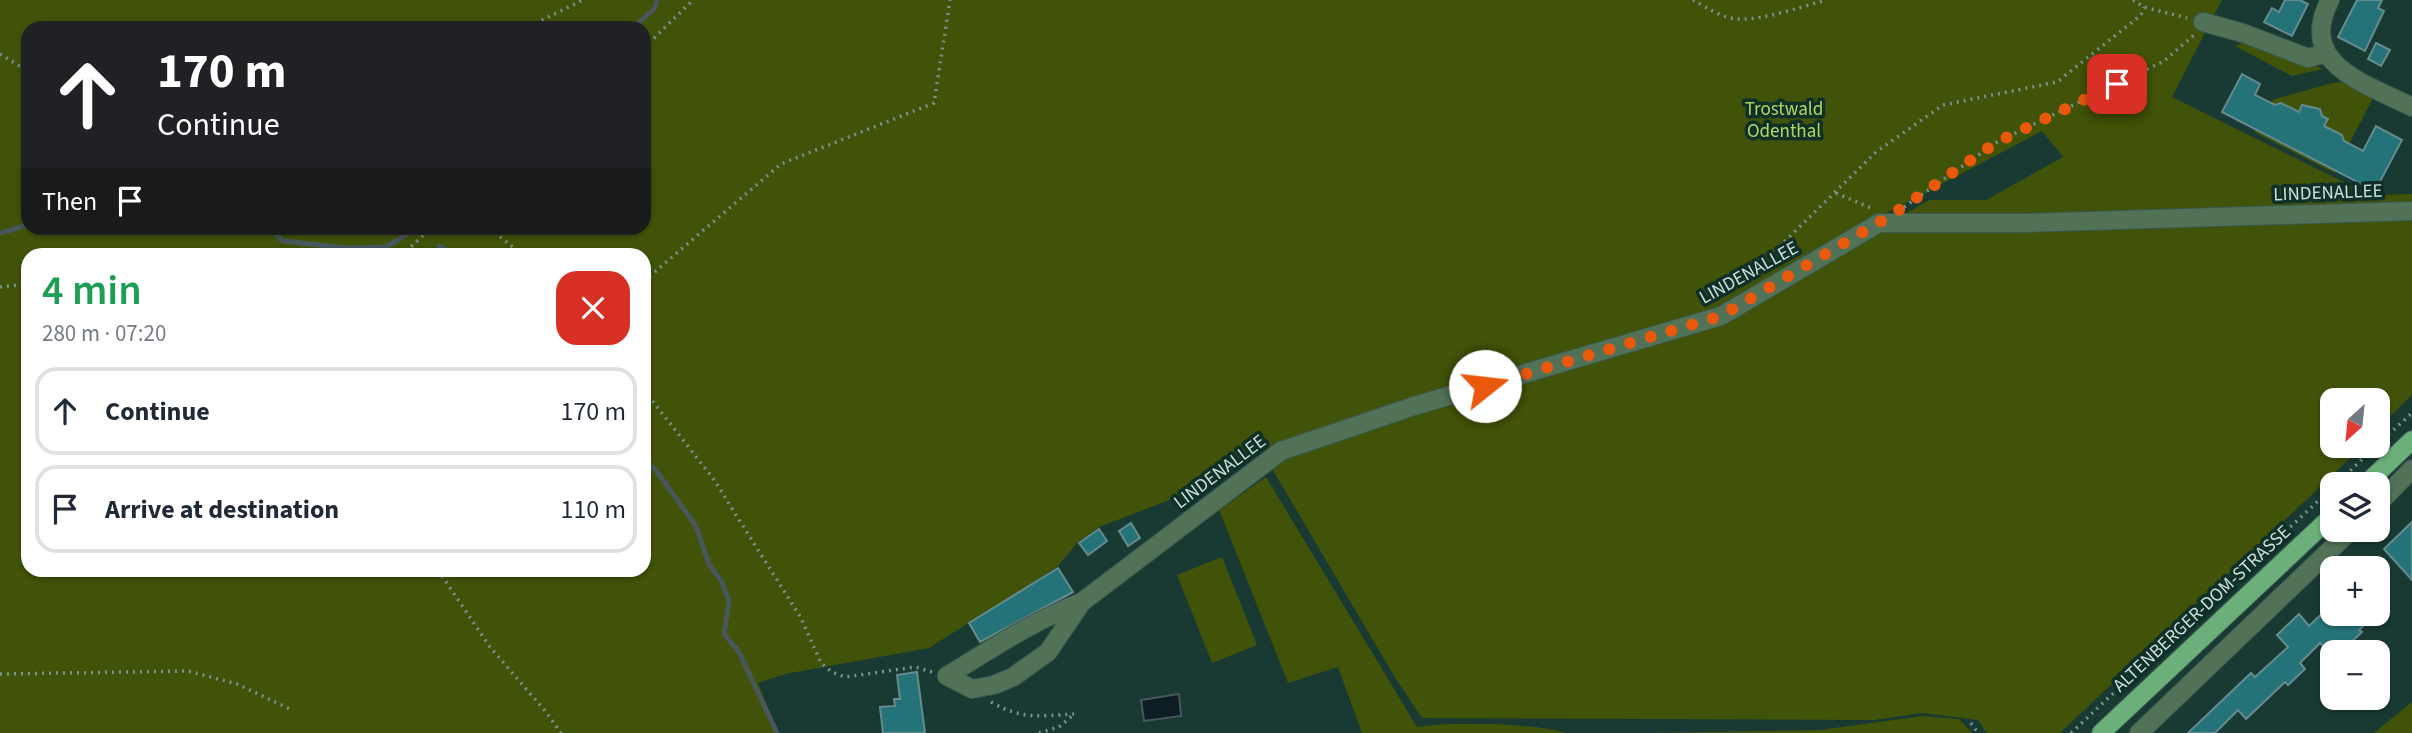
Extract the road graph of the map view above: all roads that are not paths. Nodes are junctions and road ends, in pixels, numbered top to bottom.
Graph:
1 (2330, 0) edge
2 (2203, 22) road end
3 (2326, 53) junction
4 (2412, 107) edge
5 (2412, 211) edge
6 (2410, 446) edge
7 (2412, 469) edge
8 (2380, 472) edge
9 (2390, 492) edge
10 (2320, 527) edge
11 (2338, 542) edge
12 (1082, 602) junction
13 (2101, 733) edge
14 (2139, 733) edge

1 - 3 street
2 - 3 street
3 - 4 street
5 - 12 street, LINDENALLEE
6 - 8 main road
7 - 9 street
10 - 13 main road, ALTENBERGER-DOM-STRASSE
11 - 14 street
12 - 12 street, LINDENALLEE

